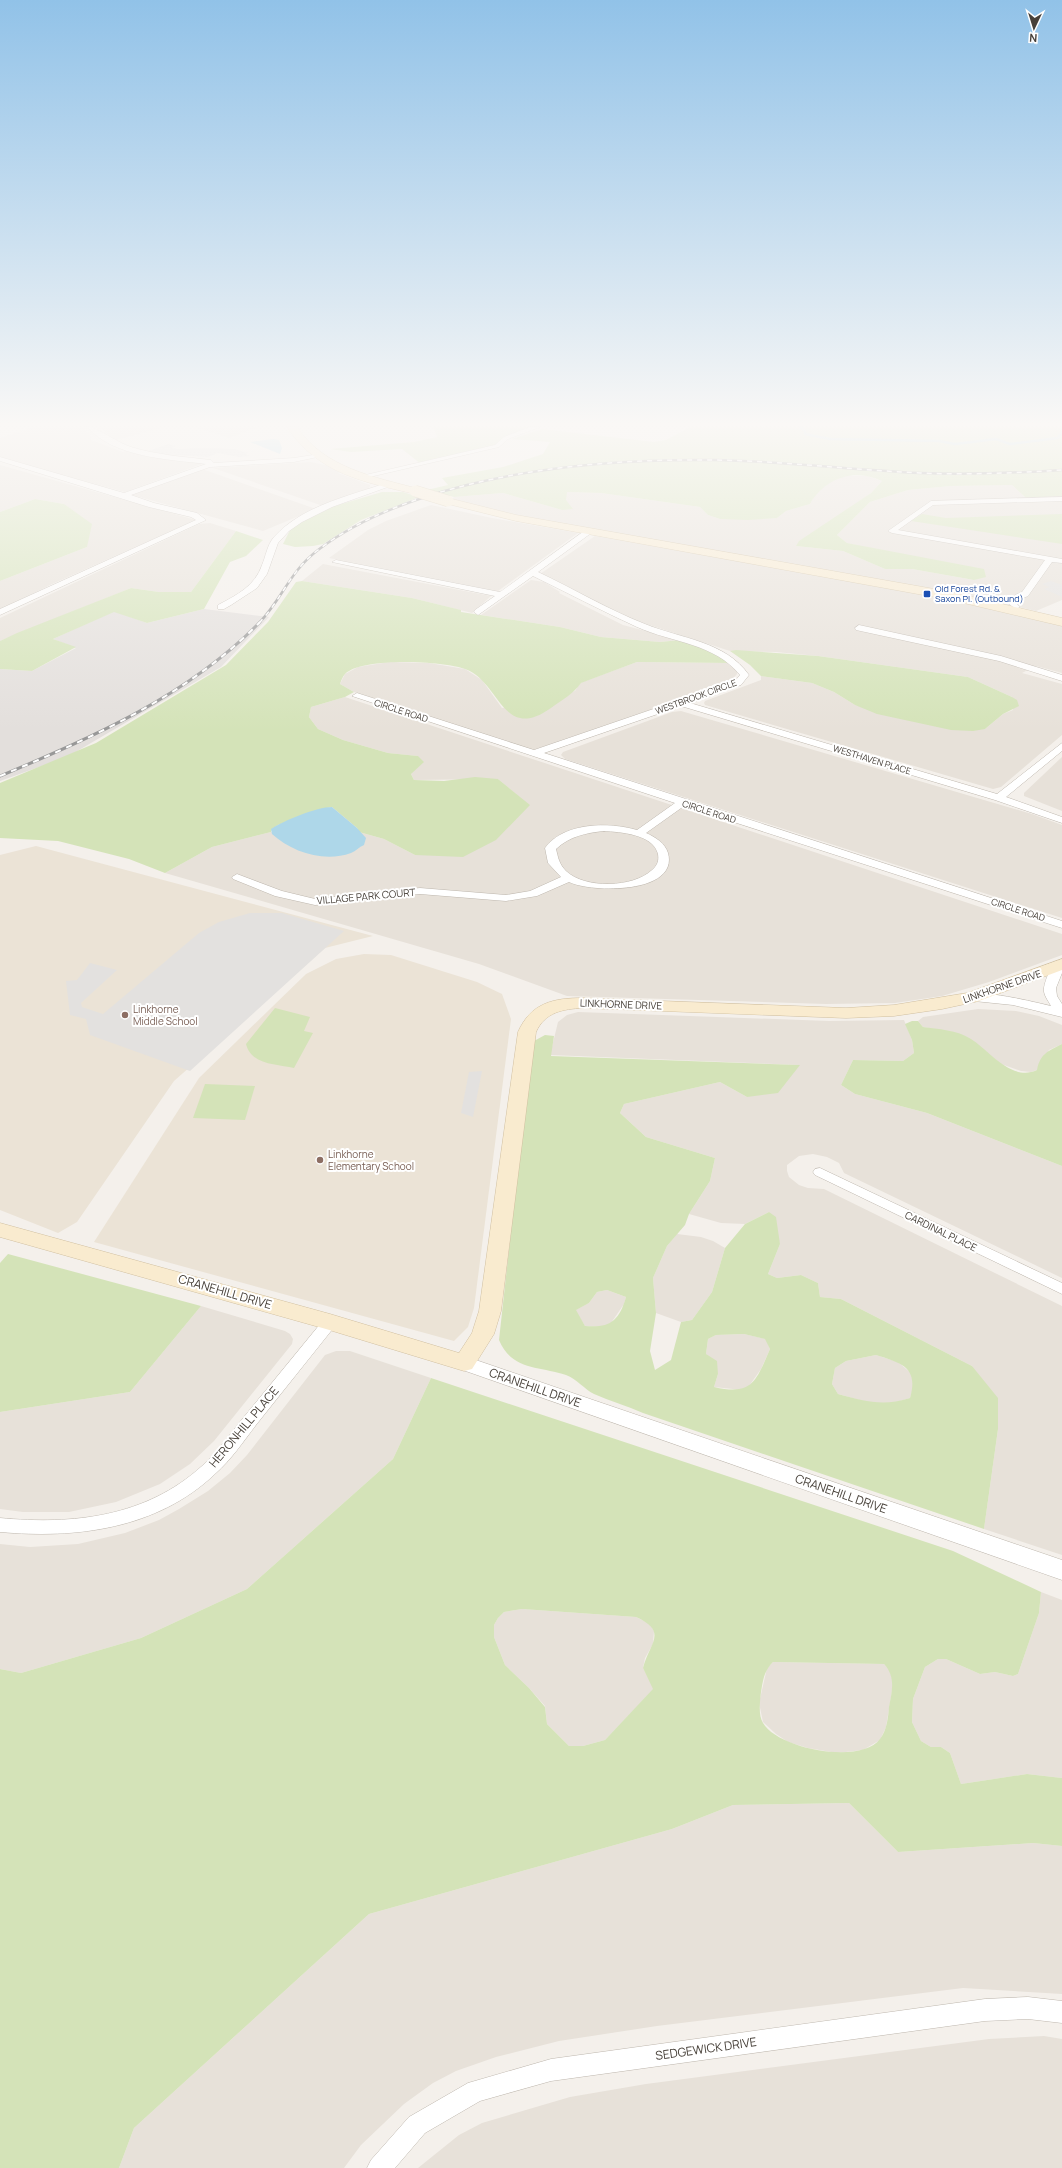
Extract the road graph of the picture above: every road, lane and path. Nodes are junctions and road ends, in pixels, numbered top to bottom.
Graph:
1 (184, 528) edge
2 (289, 528) edge
3 (570, 528) edge
4 (896, 528) edge
5 (590, 532) junction
6 (1050, 559) junction
7 (1062, 561) edge
8 (336, 562) dead end
9 (534, 573) junction
10 (503, 595) junction
11 (221, 607) dead end
12 (1015, 608) junction
13 (0, 612) edge
14 (478, 612) dead end
15 (1062, 622) edge
16 (858, 628) dead end
17 (1062, 678) edge
18 (357, 696) dead end
19 (681, 703) junction
20 (1062, 746) edge
21 (533, 754) junction
22 (999, 798) junction
23 (681, 803) junction
24 (1062, 820) edge
25 (638, 834) junction
26 (237, 877) dead end
27 (567, 879) junction
28 (1062, 925) edge
29 (1060, 965) edge
30 (974, 997) junction
31 (1061, 1012) edge
32 (820, 1172) dead end
33 (0, 1230) edge
34 (1062, 1290) edge
35 (330, 1322) junction
36 (464, 1363) junction
37 (0, 1524) edge
38 (1062, 1570) edge
39 (1062, 2012) edge
40 (379, 2168) edge

1 - 13 street
2 - 11 street
3 - 5 main road, bridge
4 - 6 street
5 - 9 street
5 - 12 main road
6 - 7 street
6 - 12 street
8 - 10 street
9 - 10 street
9 - 19 street, WESTBROOK CIRCLE
10 - 14 street
12 - 15 main road
16 - 17 street
18 - 21 street, CIRCLE ROAD
19 - 21 street, WESTBROOK CIRCLE
19 - 22 street, WESTHAVEN PLACE
20 - 22 street
21 - 23 street, CIRCLE ROAD
22 - 24 street, WESTHAVEN PLACE
23 - 25 street
23 - 28 street, CIRCLE ROAD
25 - 27 street
25 - 27 street
26 - 27 street, VILLAGE PARK COURT
29 - 30 main road, LINKHORNE DRIVE
29 - 31 street
30 - 31 street
30 - 36 main road, LINKHORNE DRIVE
32 - 34 street, CARDINAL PLACE
33 - 35 main road, CRANEHILL DRIVE
35 - 36 main road, CRANEHILL DRIVE
35 - 37 street, HERONHILL PLACE
36 - 38 street, CRANEHILL DRIVE
39 - 40 street, SEDGEWICK DRIVE

